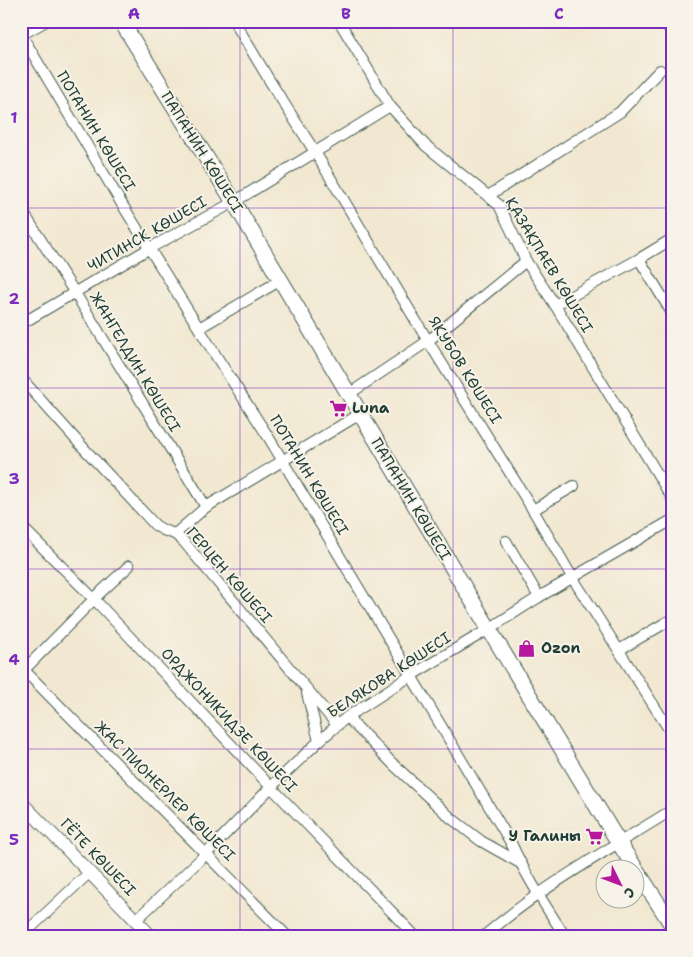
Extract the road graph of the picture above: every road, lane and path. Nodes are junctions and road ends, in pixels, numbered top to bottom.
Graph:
1 (44, 21) edge
2 (121, 21) edge
3 (234, 21) edge
4 (338, 21) edge
5 (666, 21) edge
6 (672, 27) edge
7 (21, 34) edge
8 (660, 70) dead end
9 (390, 106) junction
10 (315, 152) junction
11 (488, 196) junction
12 (234, 202) junction
13 (23, 214) edge
14 (672, 239) edge
15 (150, 248) junction
16 (639, 259) junction
17 (526, 261) junction
18 (281, 280) junction
19 (75, 293) junction
20 (555, 305) junction
21 (672, 313) edge
22 (21, 324) edge
23 (199, 328) junction
24 (428, 340) junction
25 (21, 378) edge
26 (349, 394) junction
27 (360, 414) junction
28 (283, 461) junction
29 (574, 486) dead end
30 (672, 498) edge
31 (206, 507) junction
32 (534, 510) junction
33 (672, 520) edge
34 (21, 526) edge
35 (175, 534) junction
36 (506, 541) dead end
37 (129, 566) dead end
38 (572, 577) junction
39 (539, 597) junction
40 (94, 599) junction
41 (672, 619) edge
42 (489, 629) junction
43 (619, 650) junction
44 (22, 670) edge
45 (412, 676) junction
46 (306, 690) junction
47 (668, 717) edge
48 (347, 718) junction
49 (337, 725) junction
50 (672, 734) edge
51 (319, 741) junction
52 (271, 787) junction
53 (22, 805) edge
54 (672, 810) edge
55 (619, 843) junction
56 (206, 854) junction
57 (520, 863) junction
58 (90, 872) junction
59 (538, 894) junction
60 (136, 920) junction
61 (672, 924) edge
62 (22, 936) edge
63 (151, 936) edge
64 (287, 936) edge
65 (415, 936) edge
66 (484, 936) edge
67 (565, 936) edge

1 - 7 street
2 - 12 main road, ПАПАНИН КӨШЕСІ
3 - 10 street, ЯКУБОВ КӨШЕСІ
4 - 9 street, ҚАЗАҚПАЕВ КӨШЕСІ
5 - 6 main road
7 - 15 street, ПОТАНИН КӨШЕСІ
8 - 11 street
9 - 10 street, ЧИТИНСК КӨШЕСІ
9 - 11 street, ҚАЗАҚПАЕВ КӨШЕСІ
10 - 12 street, ЧИТИНСК КӨШЕСІ
10 - 24 street, ЯКУБОВ КӨШЕСІ
11 - 17 street, ҚАЗАҚПАЕВ КӨШЕСІ
12 - 15 street, ЧИТИНСК КӨШЕСІ
12 - 18 main road, ПАПАНИН КӨШЕСІ
13 - 19 street, ЖАНГЕЛДИН КӨШЕСІ
14 - 16 street
15 - 19 street, ЧИТИНСК КӨШЕСІ
15 - 23 street, ПОТАНИН КӨШЕСІ
16 - 20 street
16 - 21 street
17 - 20 street, ҚАЗАҚПАЕВ КӨШЕСІ
17 - 24 street
18 - 23 street
18 - 26 main road, ПАПАНИН КӨШЕСІ
19 - 22 street, ЧИТИНСК КӨШЕСІ
19 - 31 street, ЖАНГЕЛДИН КӨШЕСІ
20 - 30 street, ҚАЗАҚПАЕВ КӨШЕСІ
23 - 28 street, ПОТАНИН КӨШЕСІ
24 - 26 street
24 - 32 street, ЯКУБОВ КӨШЕСІ
25 - 35 street, ГЕРЦЕН КӨШЕСІ
26 - 27 main road, ПАПАНИН КӨШЕСІ
27 - 28 street
27 - 42 main road, ПАПАНИН КӨШЕСІ
28 - 31 street
28 - 45 street, ПОТАНИН КӨШЕСІ
29 - 32 street
31 - 35 street
32 - 38 street, ЯКУБОВ КӨШЕСІ
33 - 38 street, БЕЛЯКОВА КӨШЕСІ
34 - 40 street, ОРДЖОНИКИДЗЕ КӨШЕСІ
35 - 46 street, ГЕРЦЕН КӨШЕСІ
36 - 39 street
37 - 40 street
38 - 39 street, БЕЛЯКОВА КӨШЕСІ
38 - 43 street, ЯКУБОВ КӨШЕСІ
39 - 42 street, БЕЛЯКОВА КӨШЕСІ
40 - 44 street
40 - 52 street, ОРДЖОНИКИДЗЕ КӨШЕСІ
41 - 43 street
42 - 45 street, БЕЛЯКОВА КӨШЕСІ
42 - 55 main road, ПАПАНИН КӨШЕСІ
43 - 47 street, ЯКУБОВ КӨШЕСІ
44 - 56 street, ЖАС ПИОНЕРЛЕР КӨШЕСІ
45 - 48 street, БЕЛЯКОВА КӨШЕСІ
45 - 57 street, ПОТАНИН КӨШЕСІ
46 - 49 street, ГЕРЦЕН КӨШЕСІ
46 - 51 street
47 - 50 street, ЯКУБОВ КӨШЕСІ
48 - 49 street, БЕЛЯКОВА КӨШЕСІ
48 - 57 street
49 - 51 street, БЕЛЯКОВА КӨШЕСІ
51 - 52 street, БЕЛЯКОВА КӨШЕСІ
52 - 56 street, БЕЛЯКОВА КӨШЕСІ
52 - 65 street, ОРДЖОНИКИДЗЕ КӨШЕСІ
53 - 58 street, ГЁТЕ КӨШЕСІ
54 - 55 street
55 - 59 street
55 - 61 main road, ПАПАНИН КӨШЕСІ
56 - 60 street, БЕЛЯКОВА КӨШЕСІ
56 - 64 street, ЖАС ПИОНЕРЛЕР КӨШЕСІ
57 - 59 street, ПОТАНИН КӨШЕСІ
58 - 60 street, ГЁТЕ КӨШЕСІ
58 - 62 street
59 - 66 street
59 - 67 street, ПОТАНИН КӨШЕСІ
60 - 63 street, ГЁТЕ КӨШЕСІ

